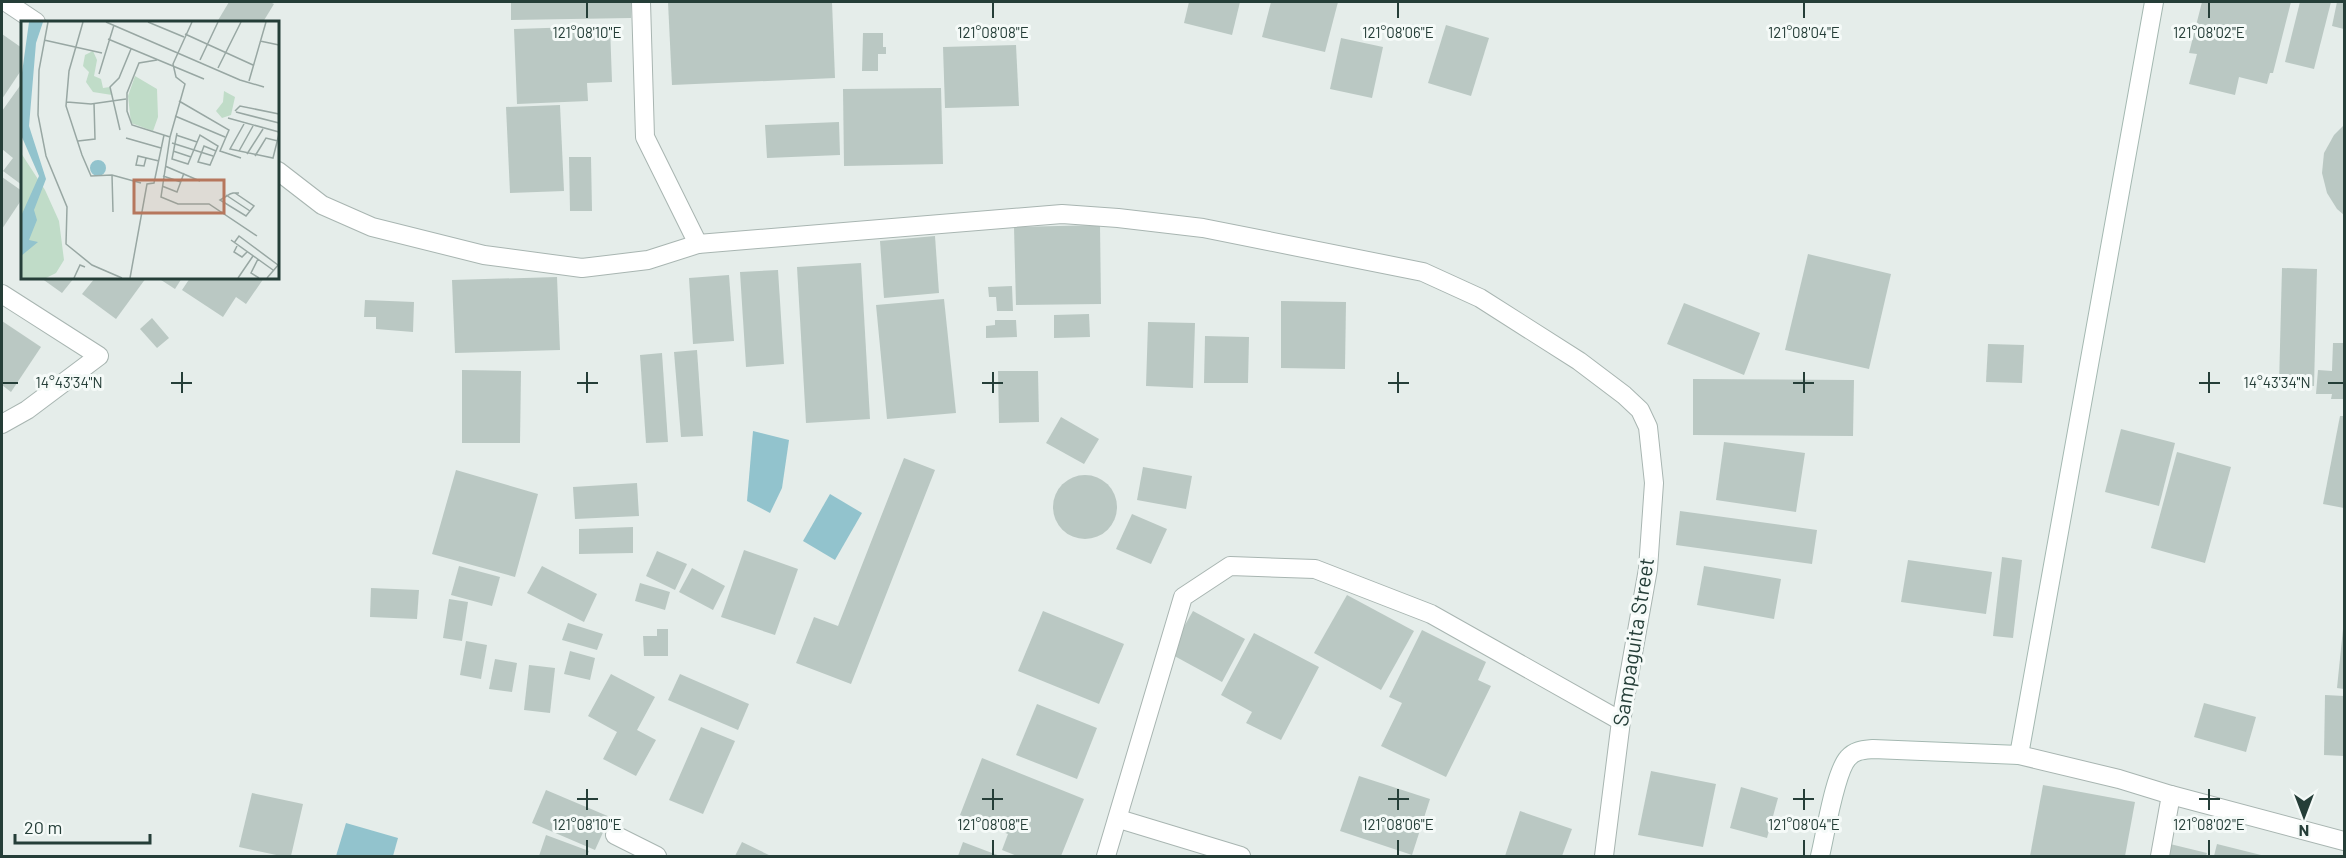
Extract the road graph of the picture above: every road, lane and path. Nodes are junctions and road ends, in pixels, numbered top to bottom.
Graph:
1 (6, 2) edge
2 (641, 2) edge
3 (2154, 2) edge
4 (34, 21) edge
5 (279, 172) edge
6 (698, 244) junction
7 (2, 294) edge
8 (2, 424) edge
9 (1622, 721) junction
10 (2019, 754) junction
11 (2171, 795) junction
12 (1119, 819) junction
13 (615, 835) dead end
14 (2344, 841) edge
15 (657, 856) edge
16 (1106, 856) edge
17 (1241, 856) edge
18 (1604, 856) edge
19 (1821, 856) edge
20 (2160, 856) edge

1 - 4 street
2 - 6 street
3 - 10 street
5 - 6 street
6 - 9 street, Sampaguita Street
7 - 8 street
9 - 12 street
9 - 18 street, Sampaguita Street
10 - 11 street
10 - 19 street
11 - 14 street
11 - 20 street
12 - 16 street
12 - 17 street
13 - 15 street

